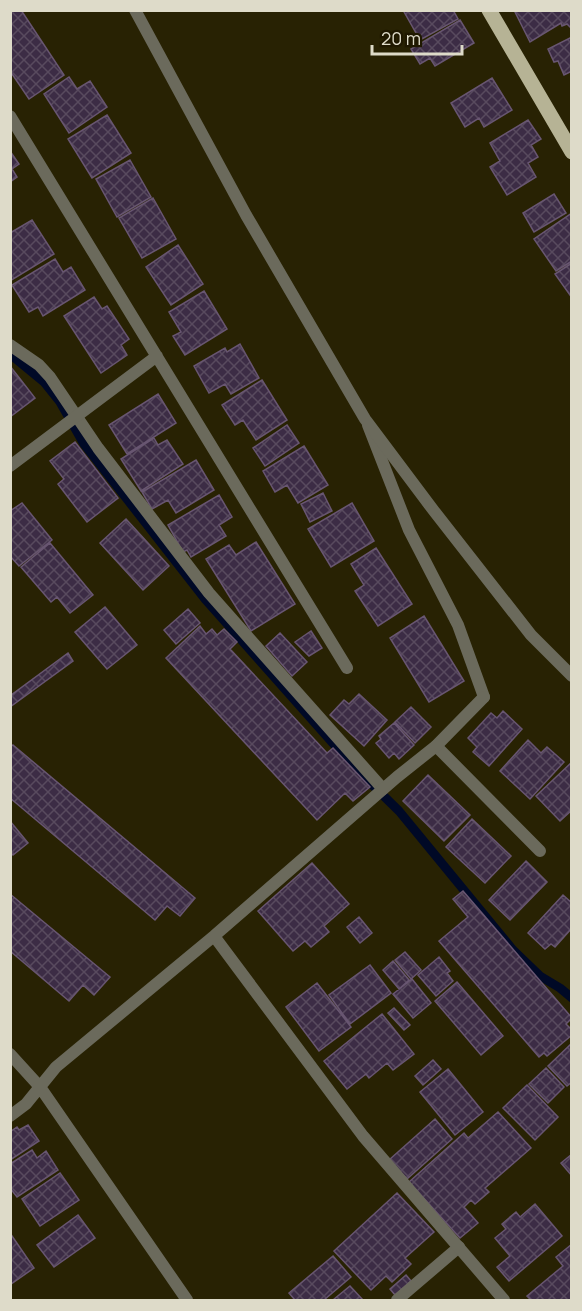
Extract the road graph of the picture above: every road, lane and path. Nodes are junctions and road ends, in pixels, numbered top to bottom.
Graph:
1 (135, 10) edge
2 (489, 10) edge
3 (10, 116) edge
4 (572, 152) edge
5 (10, 345) edge
6 (157, 356) junction
7 (76, 416) junction
8 (365, 419) junction
9 (11, 465) edge
10 (347, 668) dead end
11 (572, 676) edge
12 (436, 746) junction
13 (383, 789) junction
14 (540, 851) dead end
15 (214, 936) junction
16 (10, 1054) edge
17 (40, 1087) junction
18 (10, 1116) edge
19 (459, 1247) junction
20 (187, 1300) edge
21 (397, 1300) edge
22 (504, 1300) edge

1 - 8 street
2 - 4 main road
3 - 6 street
5 - 7 street
6 - 7 street
6 - 10 street
7 - 9 street
7 - 13 street
8 - 11 street
8 - 12 street
12 - 13 street
12 - 14 street
13 - 15 street
15 - 17 street
15 - 19 street
16 - 17 street
17 - 18 street
17 - 20 street
19 - 21 street
19 - 22 street

